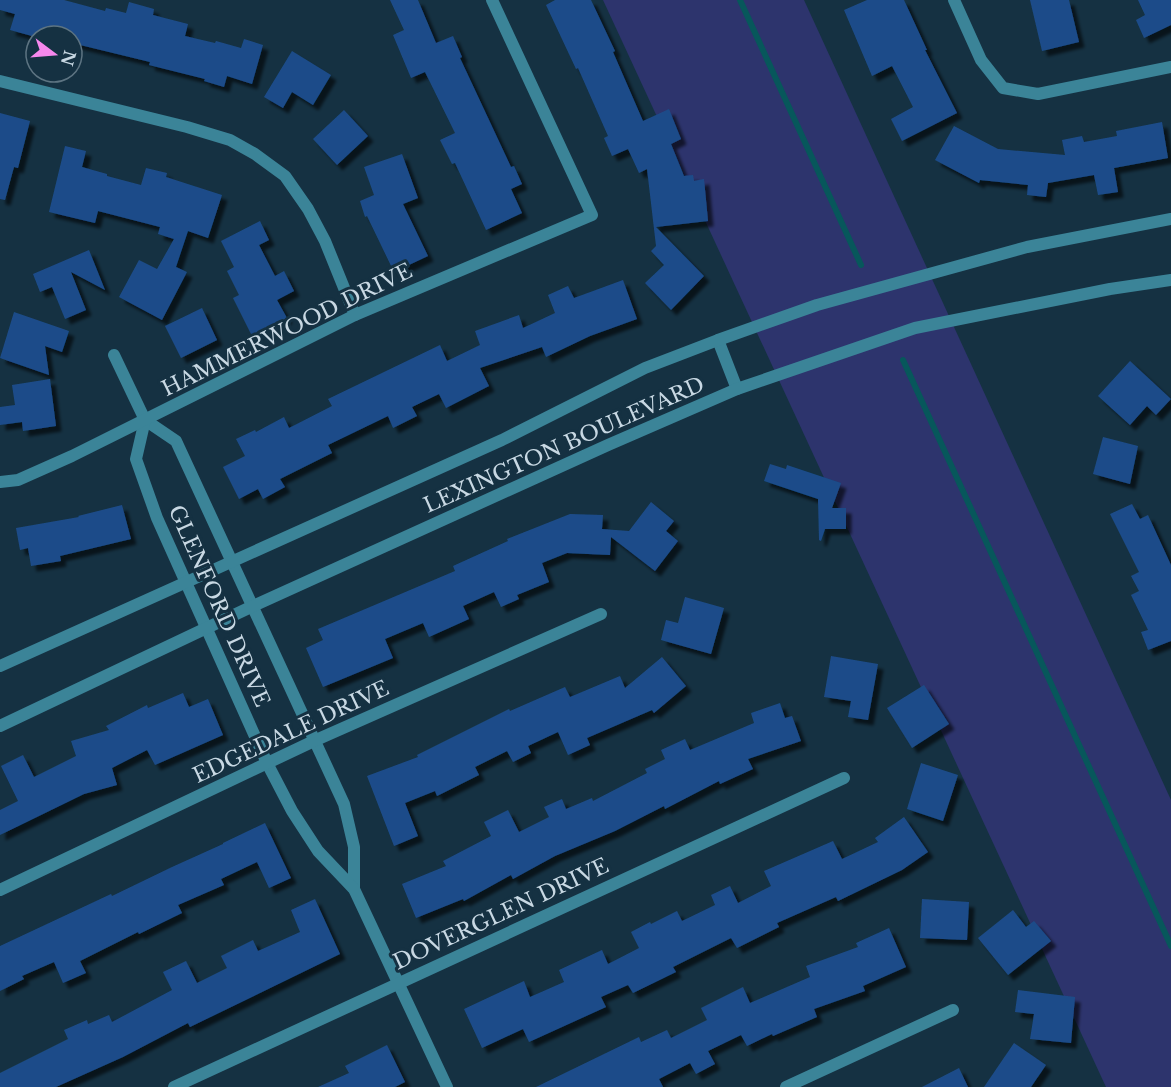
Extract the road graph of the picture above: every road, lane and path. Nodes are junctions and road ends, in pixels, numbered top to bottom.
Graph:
1 (492, 0) edge
2 (954, 0) edge
3 (1171, 67) edge
4 (0, 81) edge
5 (1171, 219) edge
6 (1171, 280) edge
7 (355, 315) junction
8 (718, 340) junction
9 (114, 355) dead end
10 (737, 389) junction
11 (145, 420) junction
12 (0, 482) edge
13 (232, 560) junction
14 (186, 584) junction
15 (253, 606) junction
16 (601, 614) dead end
17 (207, 629) junction
18 (0, 666) edge
19 (0, 726) edge
20 (316, 740) junction
21 (267, 763) junction
22 (844, 778) dead end
23 (354, 889) junction
24 (0, 890) edge
25 (398, 982) junction
26 (953, 1010) dead end
27 (174, 1087) edge
28 (447, 1087) edge
29 (786, 1087) edge

1 - 7 street, HAMMERWOOD DRIVE
2 - 3 street
4 - 7 street
5 - 8 street, LEXINGTON BOULEVARD
6 - 10 street, LEXINGTON BOULEVARD
7 - 11 street, HAMMERWOOD DRIVE
8 - 10 street
8 - 13 street, LEXINGTON BOULEVARD
9 - 11 street
10 - 15 street, LEXINGTON BOULEVARD
11 - 12 street, HAMMERWOOD DRIVE
11 - 13 street, GLENFORD DRIVE
11 - 14 street, GLENFORD DRIVE
13 - 14 street, LEXINGTON BOULEVARD
13 - 15 street, GLENFORD DRIVE
14 - 17 street, GLENFORD DRIVE
14 - 18 street, LEXINGTON BOULEVARD
15 - 17 street, LEXINGTON BOULEVARD
15 - 20 street, GLENFORD DRIVE
16 - 20 street, EDGEDALE DRIVE
17 - 19 street, LEXINGTON BOULEVARD
17 - 21 street, GLENFORD DRIVE
20 - 21 street, EDGEDALE DRIVE
20 - 23 street, GLENFORD DRIVE
21 - 23 street, GLENFORD DRIVE
21 - 24 street, EDGEDALE DRIVE
22 - 25 street, DOVERGLEN DRIVE
23 - 25 street, GLENFORD DRIVE
25 - 27 street, DOVERGLEN DRIVE
25 - 28 street, GLENFORD DRIVE
26 - 29 street

